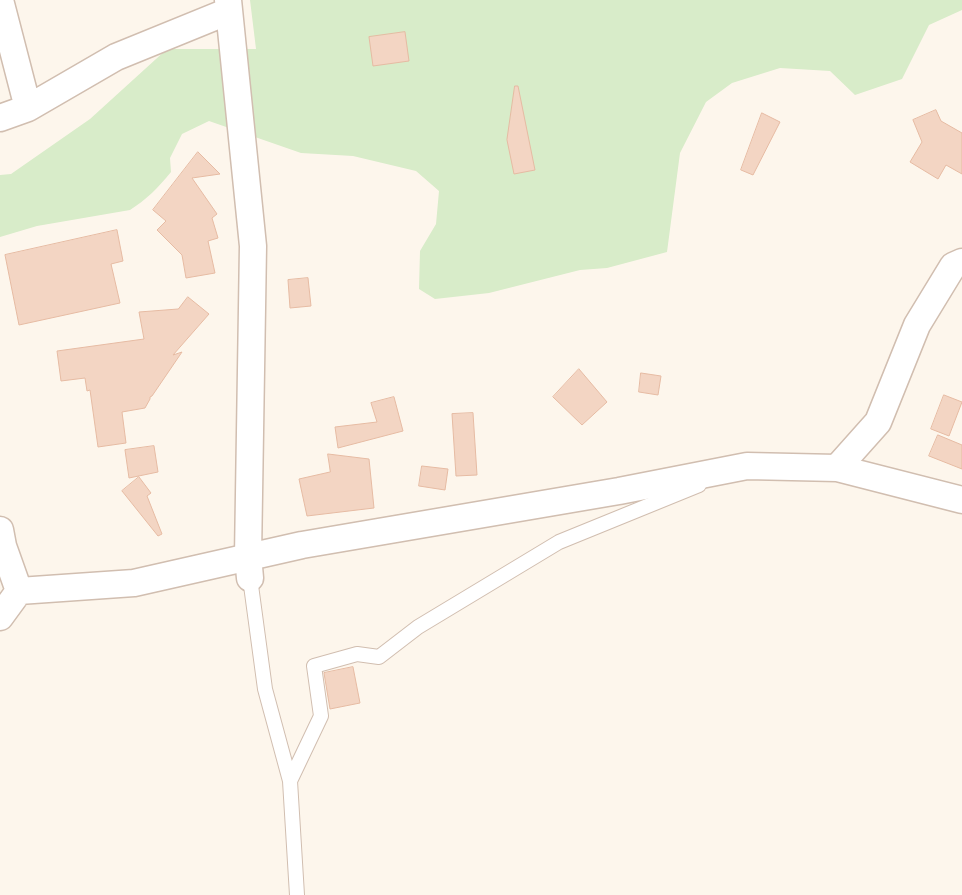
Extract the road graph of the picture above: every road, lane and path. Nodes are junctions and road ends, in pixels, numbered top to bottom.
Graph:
1 (0, 0) edge
2 (229, 5) edge
3 (28, 108) junction
4 (0, 118) edge
5 (962, 262) edge
6 (747, 466) junction
7 (837, 468) junction
8 (962, 500) edge
9 (0, 530) edge
10 (249, 567) junction
11 (20, 591) junction
12 (0, 617) edge
13 (290, 781) junction
14 (297, 895) edge

1 - 3 street
2 - 3 street
2 - 10 street
3 - 4 street
5 - 7 street
6 - 7 street
6 - 10 street
6 - 13 lane
7 - 8 street
9 - 11 street
10 - 11 street
10 - 13 lane
11 - 12 street
13 - 14 lane

